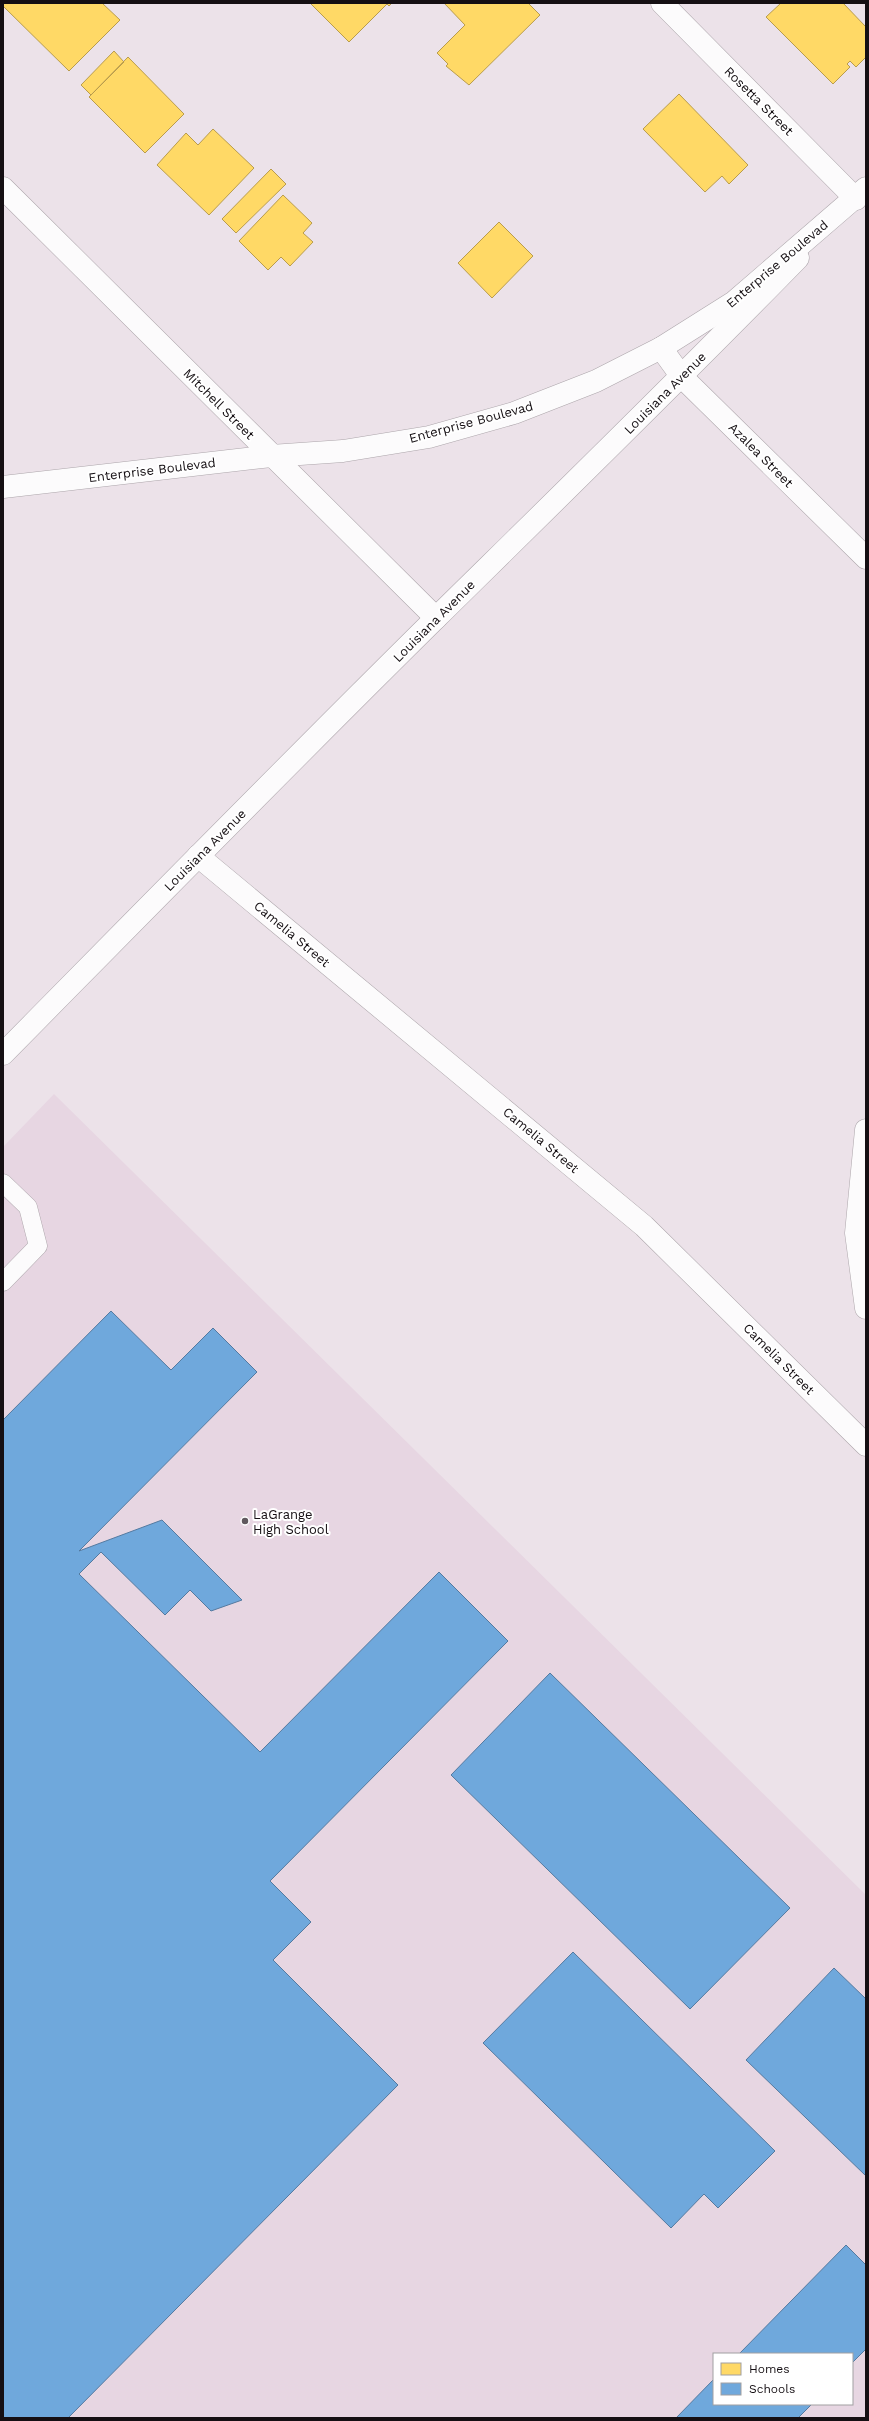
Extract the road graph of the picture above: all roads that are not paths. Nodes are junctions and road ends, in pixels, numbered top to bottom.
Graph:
1 (662, 3) edge
2 (3, 188) edge
3 (861, 194) edge
4 (661, 348) junction
5 (682, 377) junction
6 (271, 456) junction
7 (3, 487) edge
8 (866, 558) edge
9 (436, 618) junction
10 (198, 856) junction
11 (3, 1054) edge
12 (866, 1130) edge
13 (3, 1183) edge
14 (3, 1282) edge
15 (866, 1308) edge
16 (866, 1445) edge

1 - 3 street, Rosetta Street
2 - 6 street, Mitchell Street
3 - 4 street, Enterprise Boulevad
3 - 5 street, Louisiana Avenue
4 - 5 street, Azalea Street
4 - 6 street, Enterprise Boulevad
5 - 8 street, Azalea Street
5 - 9 street, Louisiana Avenue
6 - 7 street, Enterprise Boulevad
6 - 9 street, Mitchell Street
9 - 10 street, Louisiana Avenue
10 - 11 street, Louisiana Avenue
10 - 16 street, Camelia Street
12 - 15 street
13 - 14 lane

